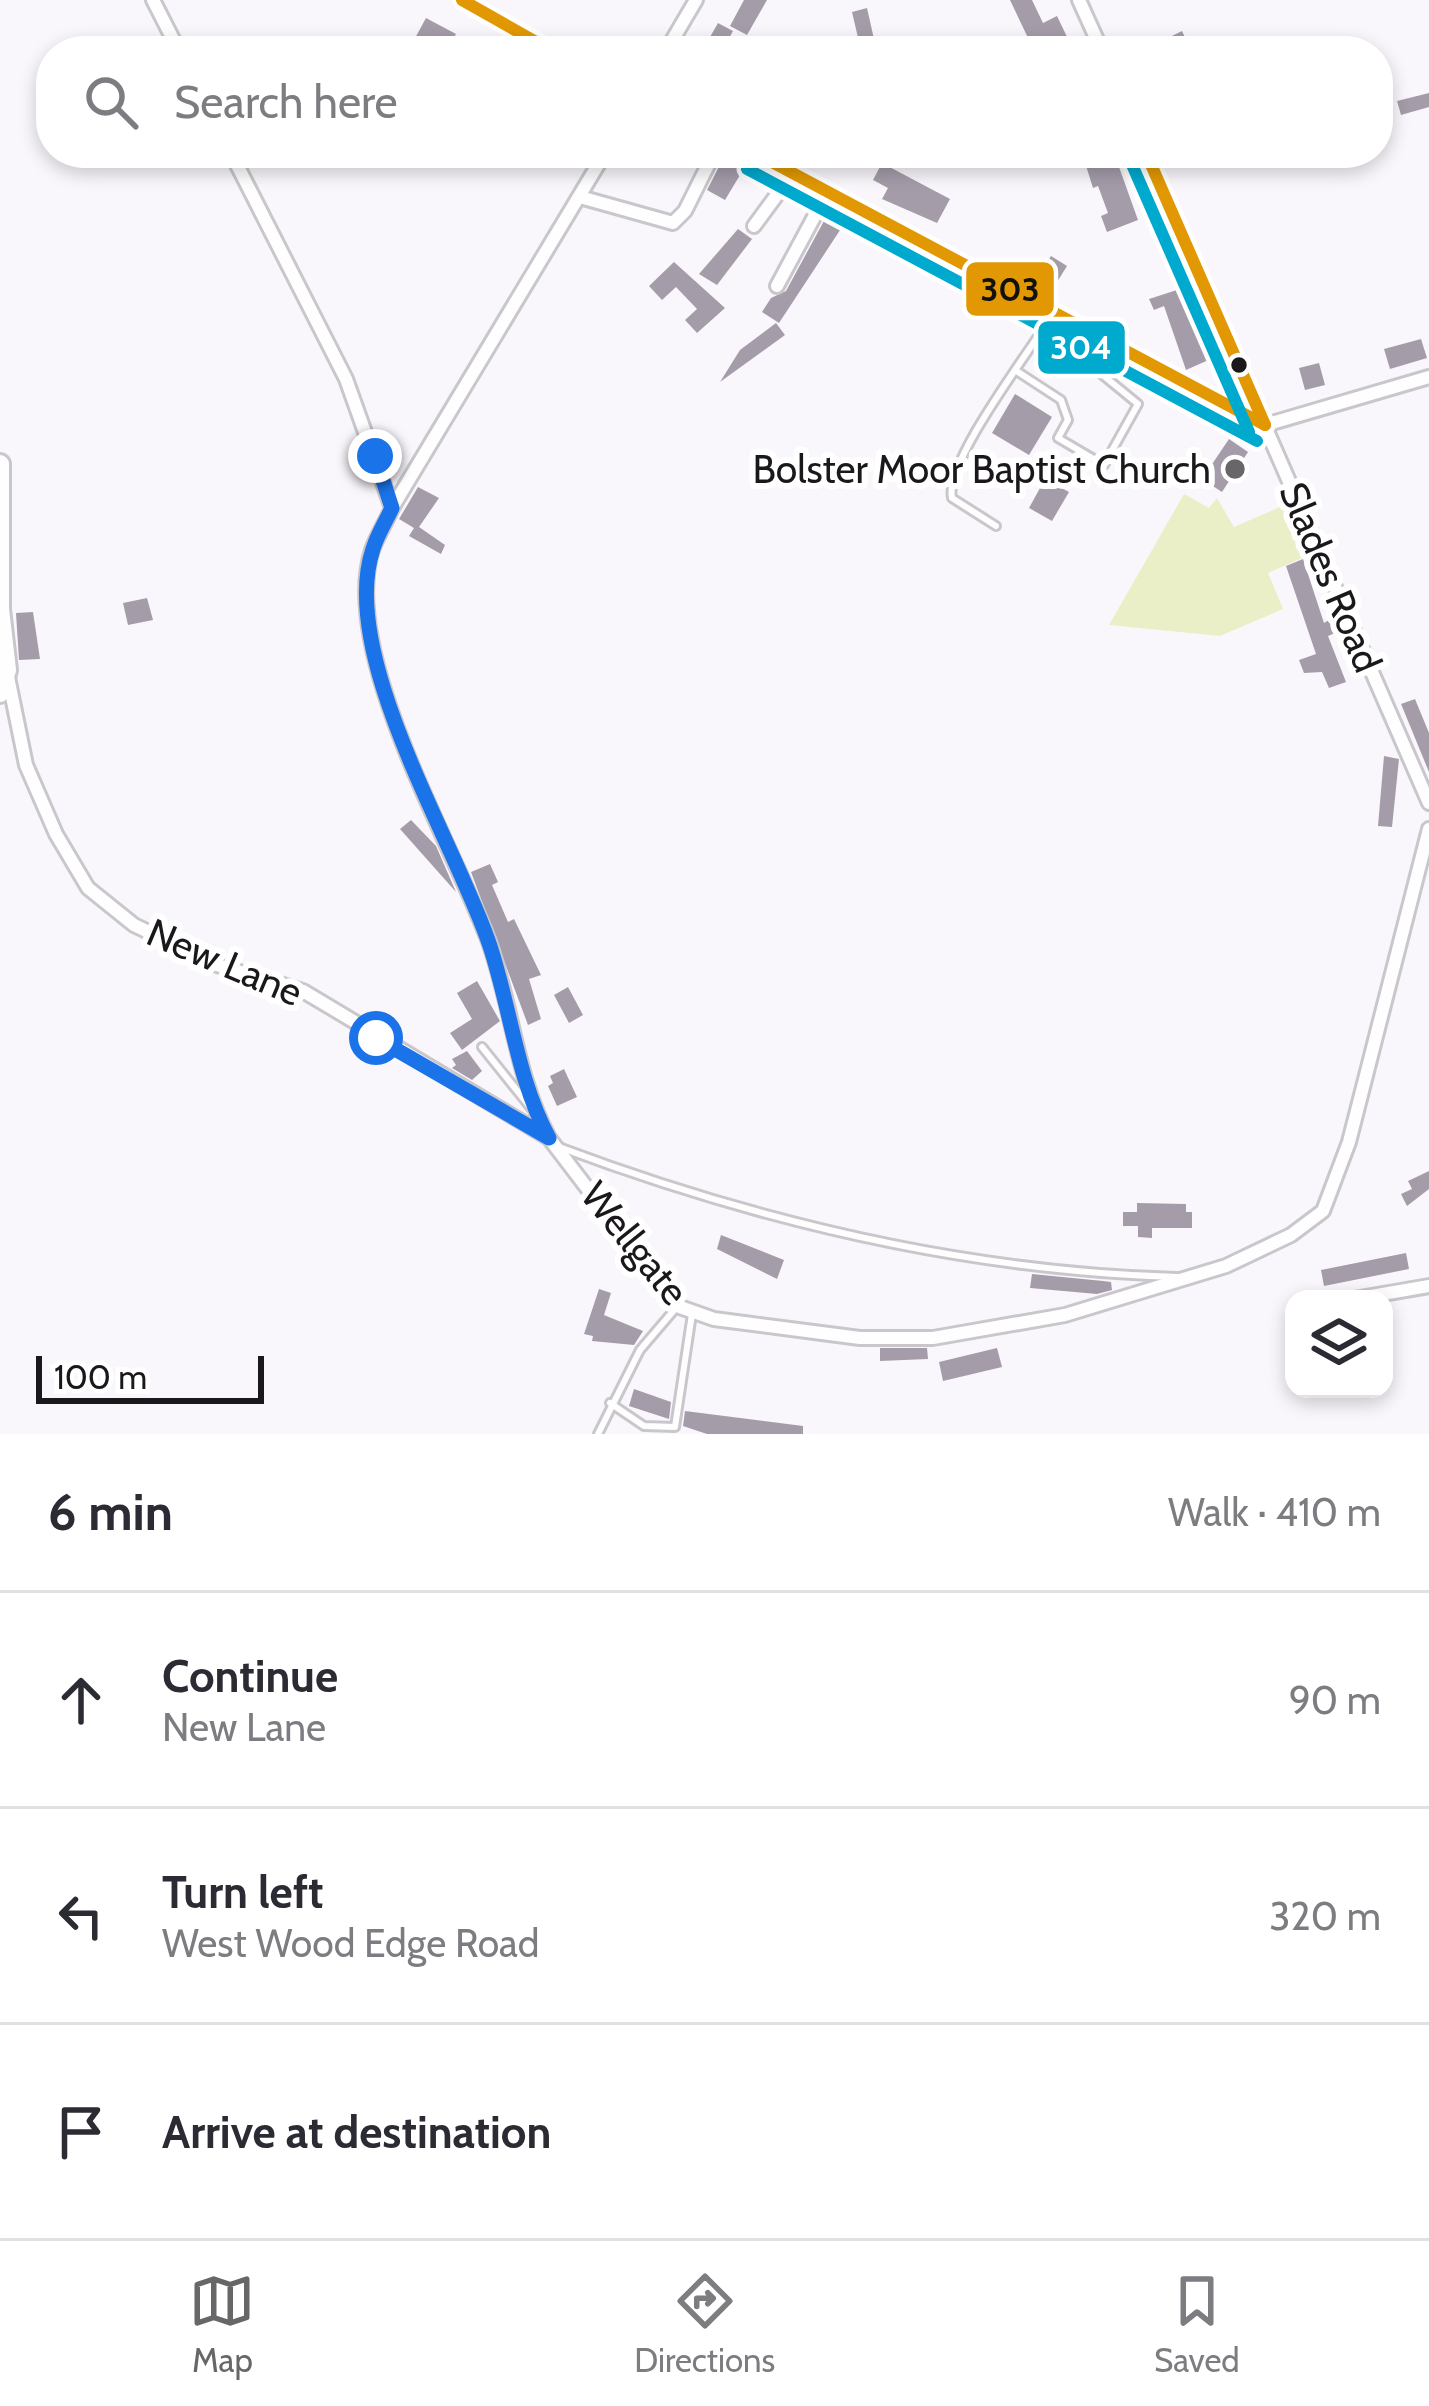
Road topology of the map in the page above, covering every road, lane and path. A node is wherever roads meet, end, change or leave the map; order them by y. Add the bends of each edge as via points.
1 (153, 0) edge
2 (462, 0) edge
3 (696, 0) edge
4 (1079, 0) edge
5 (171, 36) edge
6 (526, 36) edge
7 (675, 36) edge
8 (1095, 36) edge
9 (239, 168) edge
10 (596, 168) edge
11 (707, 168) edge
12 (784, 168) edge
13 (1153, 168) edge
14 (793, 173) junction
15 (828, 191) junction
16 (580, 197) junction
17 (754, 226) dead end
18 (777, 286) dead end
19 (1054, 312) junction
20 (1102, 337) junction
21 (1018, 372) junction
22 (1429, 377) edge
23 (1265, 425) junction
24 (0, 464) edge
25 (392, 508) junction
26 (996, 526) dead end
27 (7, 670) junction
28 (0, 693) edge
29 (1429, 803) edge
30 (1429, 829) edge
31 (482, 1047) dead end
32 (534, 1110) junction
33 (506, 1112) joint
34 (553, 1142) junction
35 (1190, 1277) junction
36 (1429, 1286) edge
37 (1393, 1292) edge
38 (677, 1306) junction
39 (692, 1314) junction
40 (610, 1403) junction
41 (598, 1434) edge

1 - 5 street
2 - 6 street
3 - 7 street
4 - 8 street
9 - 25 street via 342,370
10 - 16 street
11 - 16 street via 674,223
12 - 14 street
13 - 23 street, Slades Road
14 - 15 street
14 - 17 street
15 - 18 street
15 - 19 street
16 - 25 street
19 - 20 street
19 - 21 lane
20 - 21 lane via 1088,363 1138,404 1104,465 1058,438 1068,420 1061,400
20 - 23 street
21 - 26 lane via 950,489
22 - 23 street
23 - 29 street, Slades Road
24 - 27 street
25 - 32 street via 371,552 371,633 416,776 490,944
27 - 28 street
27 - 33 street, New Lane via 26,765 88,887 134,926 217,965 303,991
30 - 35 street, Wellgate via 1332,1196 1291,1235
31 - 32 lane
32 - 34 street
33 - 34 street, Wellgate
34 - 35 lane via 817,1231 1088,1273
34 - 38 street, Wellgate
35 - 39 street, Wellgate via 1065,1315 933,1338 860,1338
36 - 37 street
38 - 39 street, Wellgate
38 - 40 lane
39 - 40 lane via 675,1427 644,1426
40 - 41 lane

